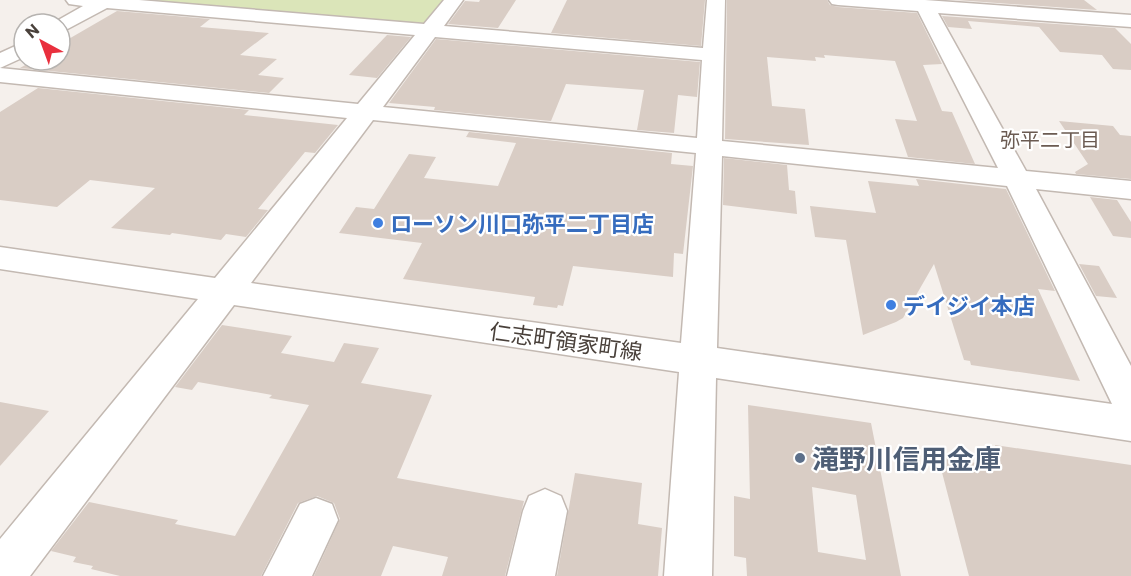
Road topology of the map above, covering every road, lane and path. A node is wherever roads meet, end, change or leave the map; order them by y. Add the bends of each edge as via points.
1 (75, 0) edge
2 (454, 0) edge
3 (716, 0) edge
4 (838, 0) edge
5 (1095, 0) edge
6 (106, 1) edge
7 (925, 6) junction
8 (72, 20) edge
9 (1123, 21) edge
10 (430, 31) junction
11 (1131, 35) edge
12 (714, 55) junction
13 (0, 75) edge
14 (365, 112) junction
15 (710, 147) junction
16 (1017, 179) junction
17 (1131, 190) edge
18 (0, 258) edge
19 (227, 291) junction
20 (699, 360) junction
21 (1131, 403) edge
22 (1131, 424) edge
23 (545, 511) dead end
24 (316, 520) dead end
25 (0, 576) edge
26 (287, 576) edge
27 (531, 576) edge
28 (688, 576) edge

1 - 6 street
2 - 10 street
3 - 12 street
4 - 7 street
5 - 9 street
6 - 8 street
6 - 10 street
7 - 9 street
7 - 16 street
9 - 11 street
10 - 12 street
10 - 14 street
12 - 15 street
13 - 14 street
14 - 15 street
14 - 19 street
15 - 16 street
15 - 20 street
16 - 17 street
16 - 21 street
18 - 19 street, 仁志町領家町線
19 - 20 street, 仁志町領家町線
19 - 25 street
20 - 22 street, 仁志町領家町線
20 - 28 street
23 - 27 street
24 - 26 street

